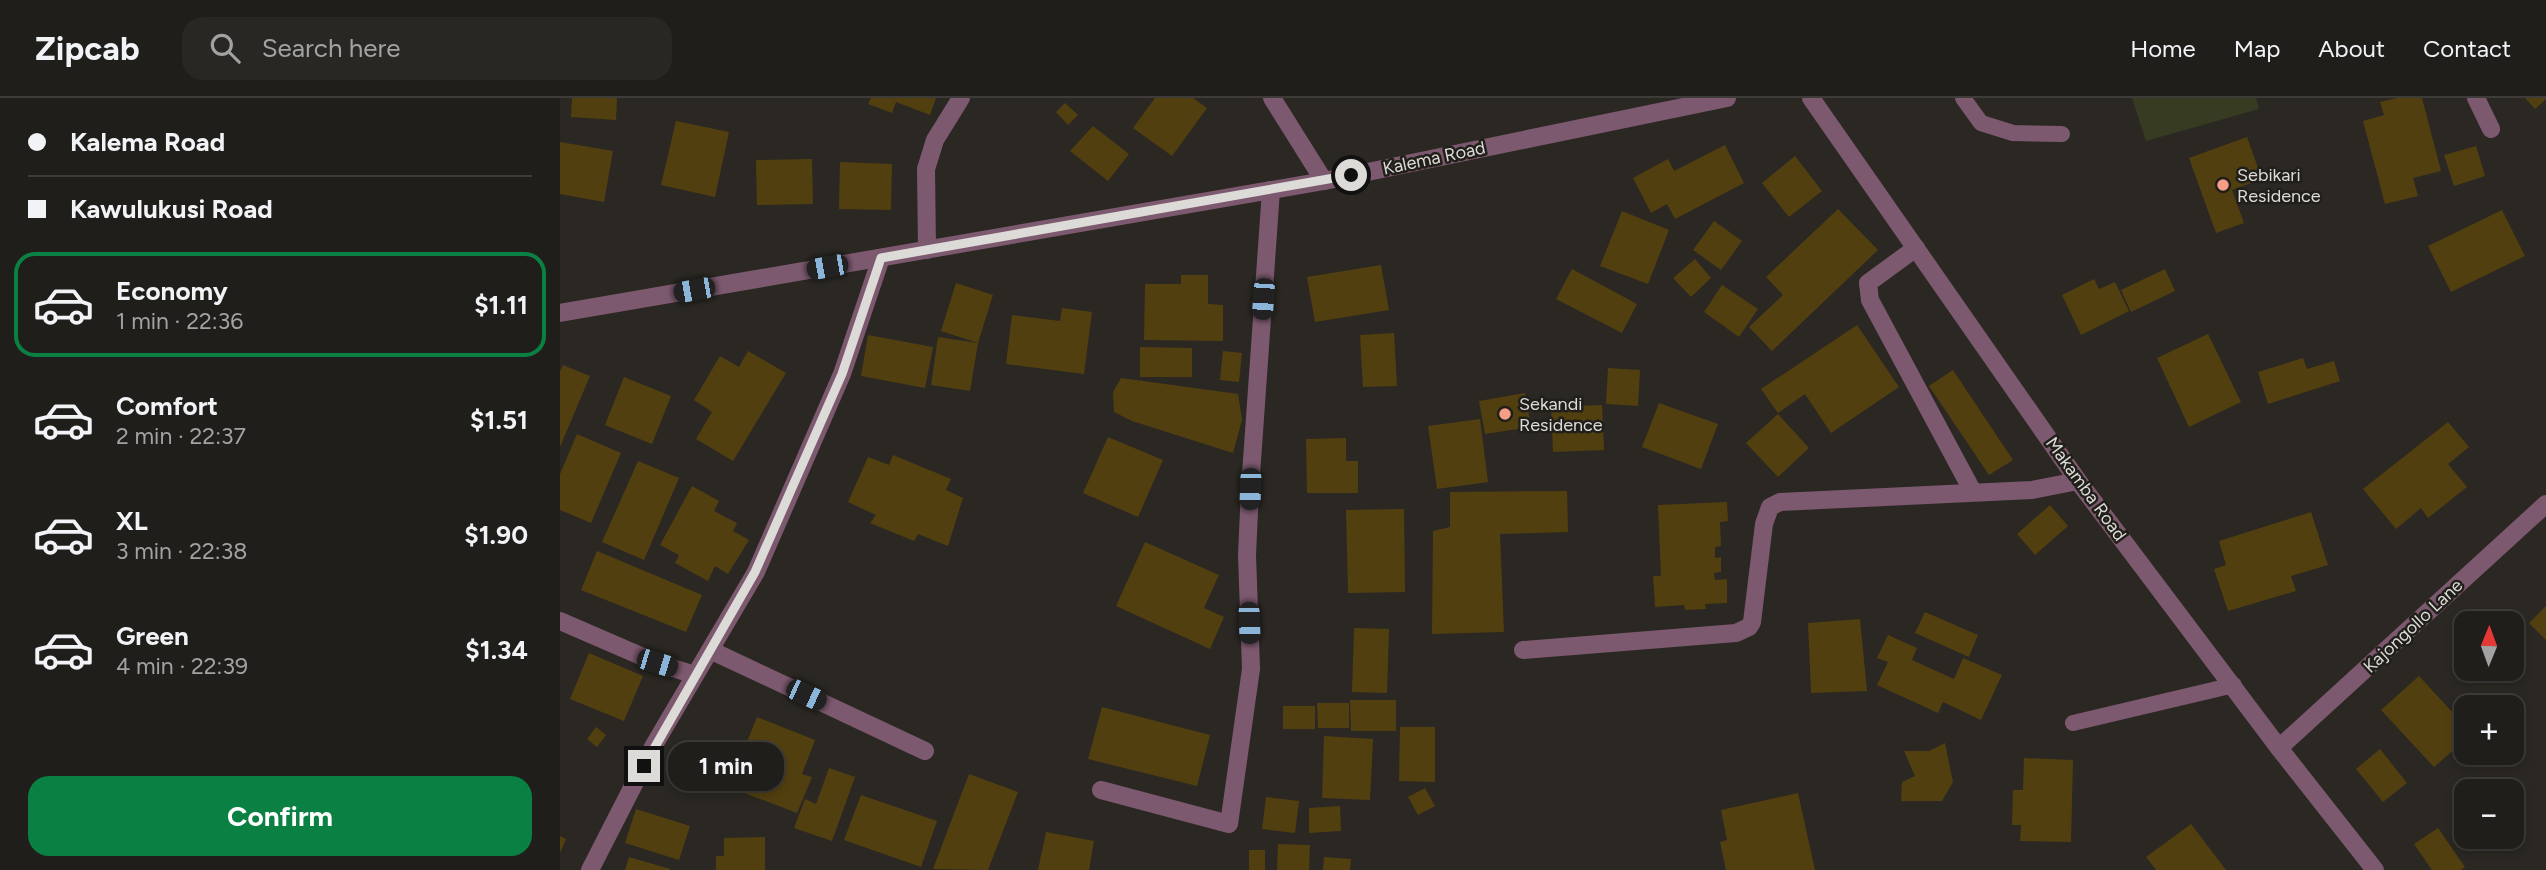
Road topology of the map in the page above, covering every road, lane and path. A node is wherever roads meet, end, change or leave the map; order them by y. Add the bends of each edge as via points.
1 (961, 98) edge
2 (1272, 98) edge
3 (1727, 98) edge
4 (1811, 98) edge
5 (1964, 98) edge
6 (2476, 98) edge
7 (2491, 129) dead end
8 (2062, 134) dead end
9 (1324, 181) junction
10 (1270, 190) junction
11 (1916, 248) junction
12 (927, 250) junction
13 (881, 258) junction
14 (560, 313) edge
15 (2078, 481) junction
16 (1973, 492) junction
17 (2546, 504) edge
18 (560, 621) edge
19 (710, 650) junction
20 (1523, 650) dead end
21 (695, 675) junction
22 (2234, 685) junction
23 (2073, 723) dead end
24 (2280, 748) junction
25 (925, 751) dead end
26 (1101, 790) dead end
27 (590, 870) edge
28 (2375, 870) edge

1 - 12 street via 935,140 926,169
2 - 9 street
3 - 9 street, Kalema Road
4 - 11 street, Makamba Road
5 - 8 lane via 1981,123 2013,133
6 - 7 street
9 - 10 street, Kalema Road
10 - 12 street, Kalema Road
10 - 26 street via 1248,529 1251,669 1229,824
11 - 15 street, Makamba Road
11 - 16 street via 1868,283 1870,300
12 - 13 street, Kalema Road
13 - 14 street, Kalema Road
13 - 19 street via 842,374 801,470 755,572
15 - 16 street via 2032,490
15 - 22 street, Makamba Road
16 - 20 street via 1780,502 1770,507 1752,622 1736,633
17 - 24 street, Kajongollo Lane
18 - 21 street
19 - 21 street
19 - 25 street
21 - 27 street
22 - 23 lane
22 - 24 street, Makamba Road
24 - 28 street, Makamba Road

